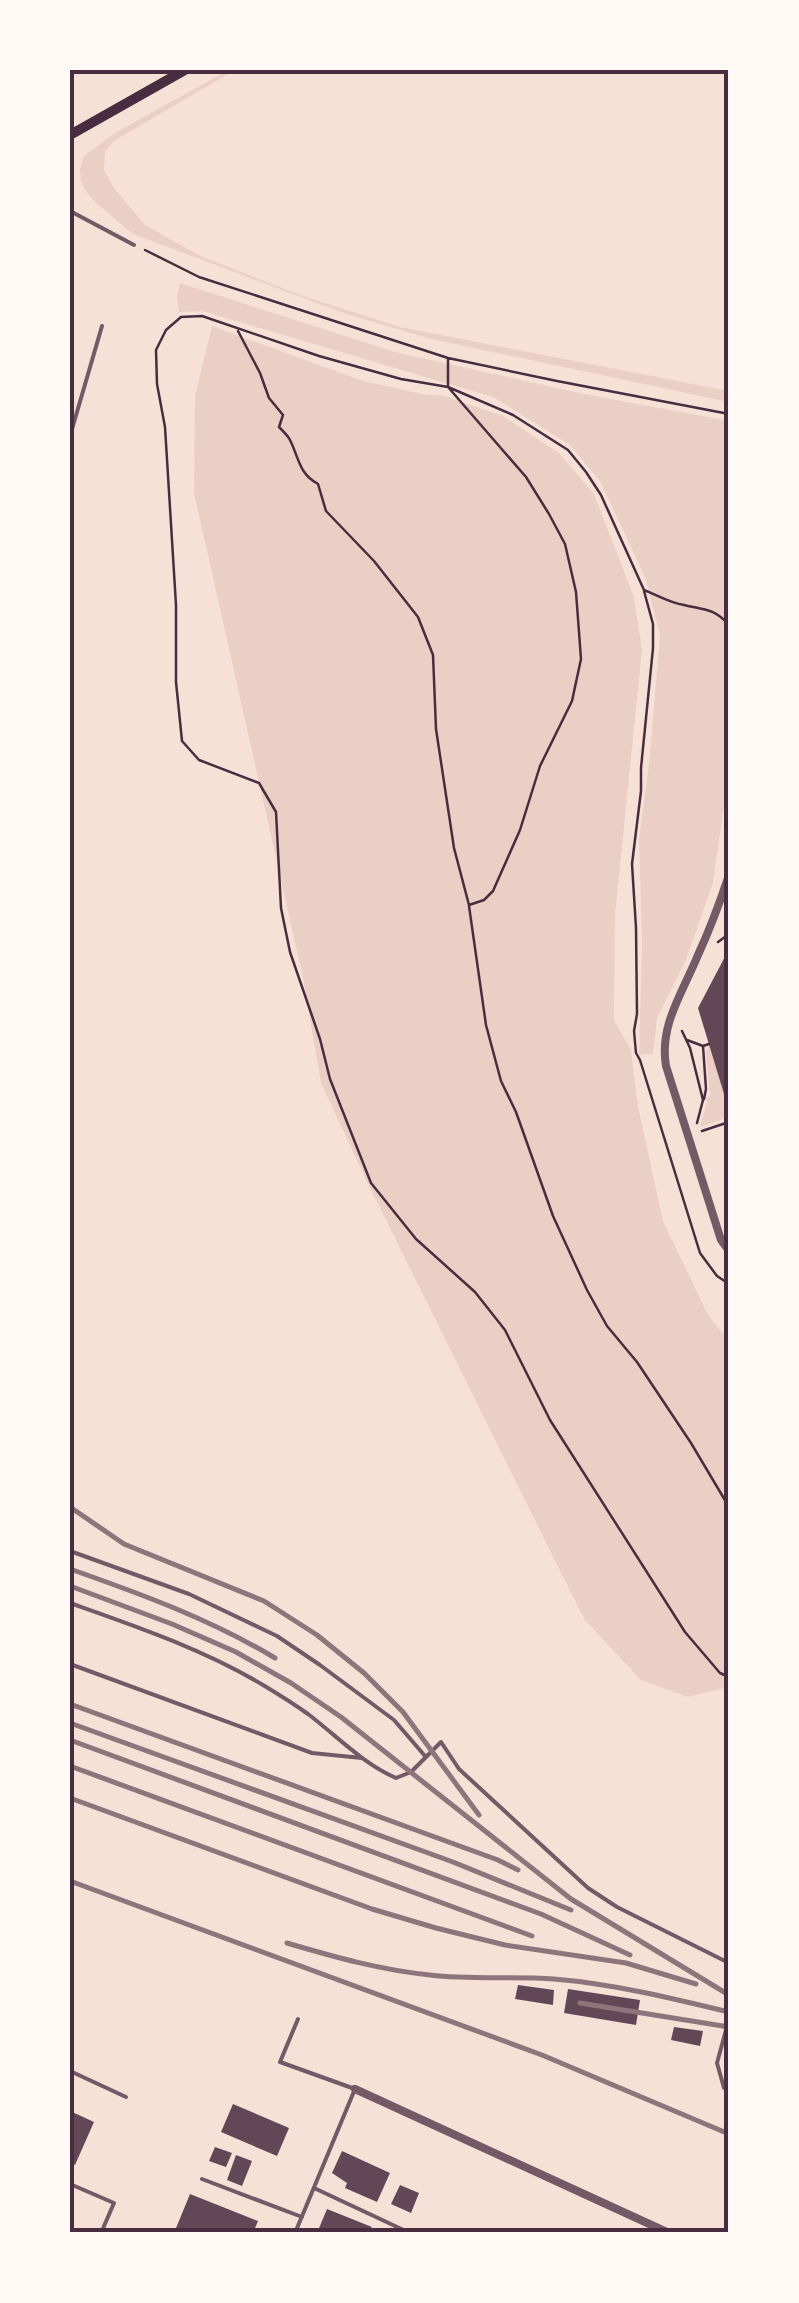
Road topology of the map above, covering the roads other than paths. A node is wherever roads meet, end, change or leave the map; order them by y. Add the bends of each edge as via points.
1 (186, 70) edge
2 (70, 136) edge
3 (70, 212) edge
4 (134, 245) road end
5 (102, 326) dead end
6 (70, 436) edge
7 (729, 875) edge
8 (729, 1251) edge
9 (70, 1551) edge
10 (70, 1603) edge
11 (70, 1664) edge
12 (425, 1756) junction
13 (362, 1758) junction
14 (729, 1963) edge
15 (298, 2019) dead end
16 (729, 2019) edge
17 (70, 2071) edge
18 (355, 2089) junction
19 (729, 2090) edge
20 (126, 2097) dead end
21 (202, 2179) dead end
22 (70, 2184) edge
23 (314, 2188) junction
24 (302, 2217) junction
25 (101, 2233) edge
26 (295, 2233) edge
27 (410, 2233) edge
28 (669, 2233) edge

1 - 2 main road
3 - 4 lane
5 - 6 lane
7 - 8 street via 664,1046
9 - 12 lane via 190,1594 277,1636 394,1720
10 - 13 lane via 190,1648 261,1684
11 - 13 lane via 312,1753
12 - 13 lane via 396,1778
12 - 14 lane via 441,1742 460,1769 588,1888
15 - 18 lane via 280,2062
16 - 19 lane via 718,2063
17 - 20 lane
18 - 23 lane
18 - 28 street
21 - 24 lane
22 - 25 lane via 114,2203
23 - 24 lane
23 - 27 lane
24 - 26 lane

